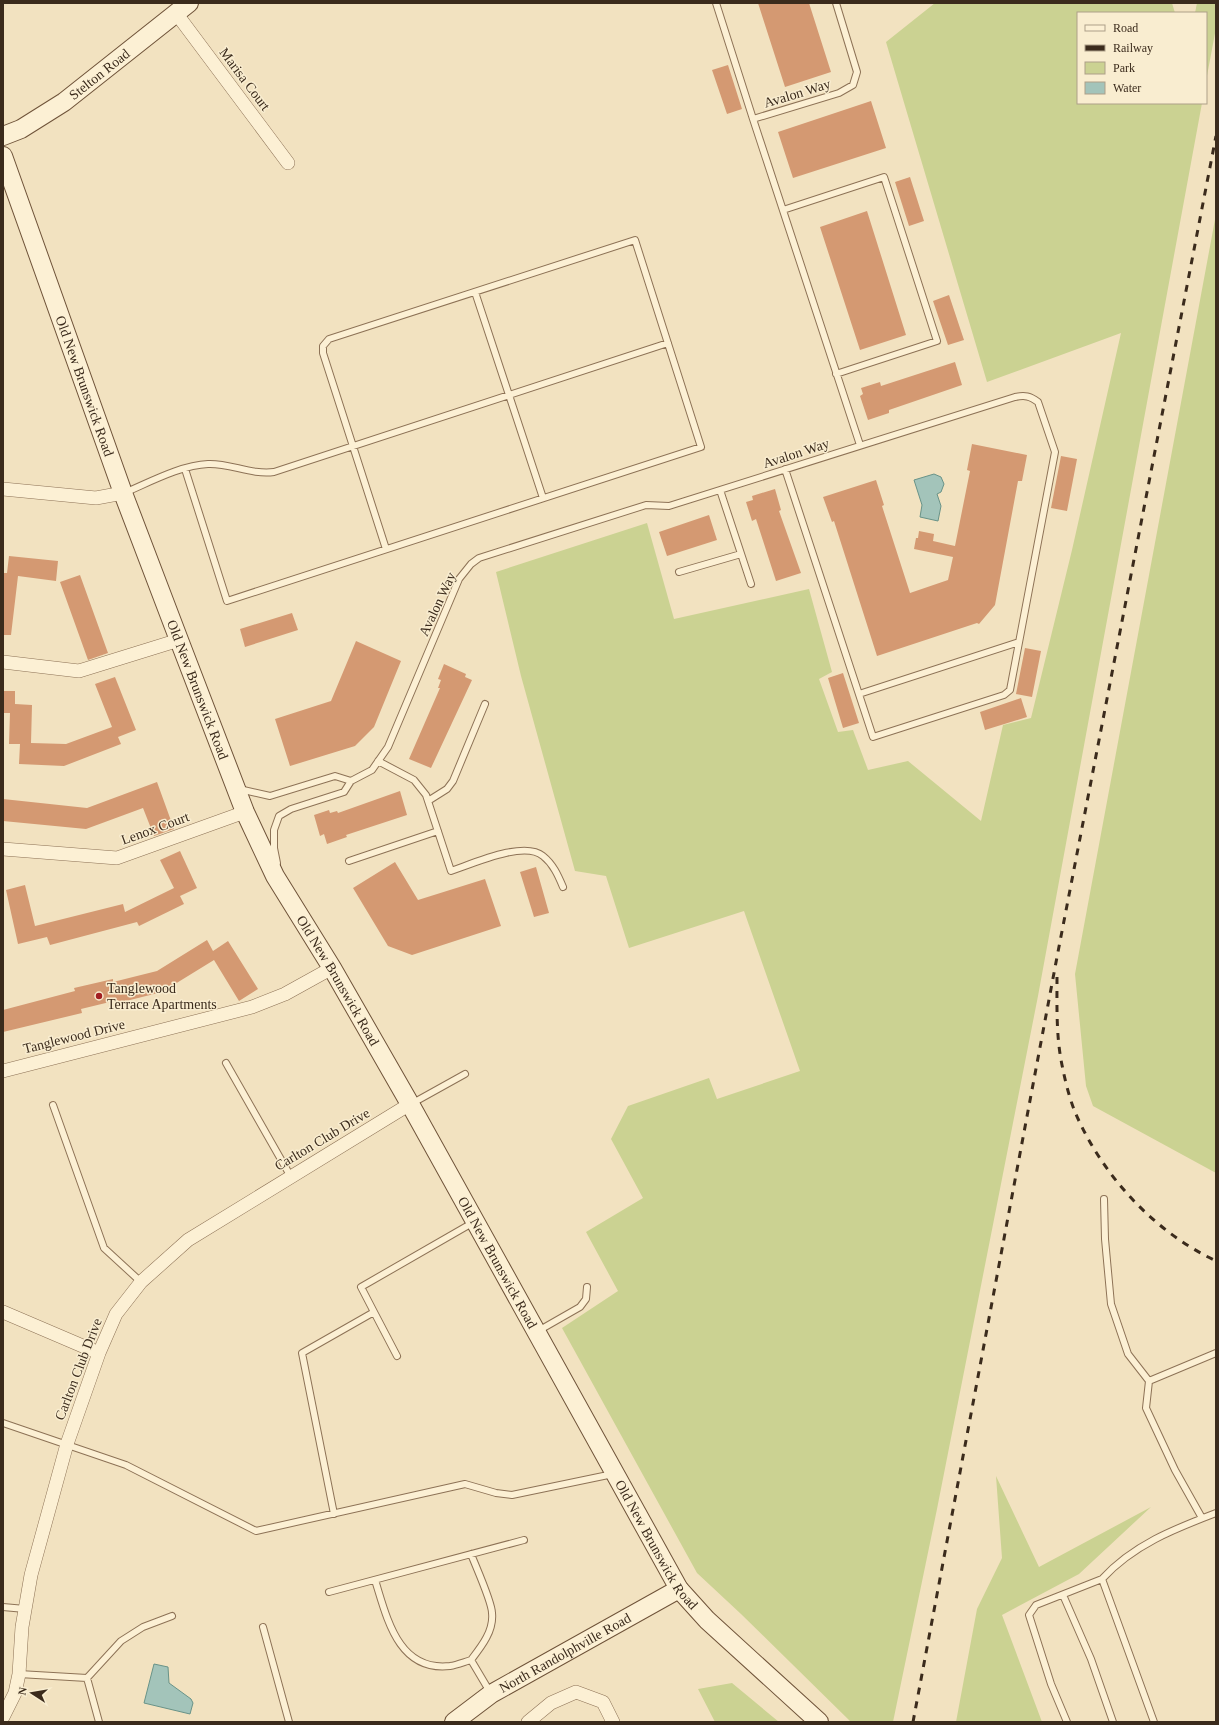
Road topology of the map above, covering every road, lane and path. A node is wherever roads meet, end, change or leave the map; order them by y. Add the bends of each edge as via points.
1 (716, 3) edge
2 (836, 3) edge
3 (183, 8) edge
4 (753, 119) junction
5 (3, 136) edge
6 (3, 156) edge
7 (288, 163) dead end
8 (783, 210) junction
9 (475, 292) junction
10 (668, 343) junction
11 (836, 374) junction
12 (509, 395) junction
13 (860, 445) junction
14 (353, 446) junction
15 (185, 469) junction
16 (785, 469) junction
17 (3, 489) edge
18 (720, 490) junction
19 (124, 493) junction
20 (543, 498) junction
21 (386, 549) junction
22 (741, 554) junction
23 (679, 572) dead end
24 (751, 584) dead end
25 (179, 640) junction
26 (1019, 642) junction
27 (3, 662) edge
28 (859, 694) junction
29 (485, 704) dead end
30 (378, 761) junction
31 (351, 781) junction
32 (235, 787) junction
33 (428, 801) junction
34 (245, 812) junction
35 (438, 831) junction
36 (3, 848) edge
37 (349, 861) dead end
38 (563, 887) dead end
39 (282, 888) junction
40 (332, 968) junction
41 (226, 1063) dead end
42 (3, 1071) edge
43 (465, 1074) dead end
44 (410, 1104) junction
45 (53, 1105) dead end
46 (291, 1177) junction
47 (1104, 1199) dead end
48 (474, 1222) junction
49 (141, 1282) junction
50 (587, 1287) dead end
51 (3, 1312) edge
52 (374, 1312) junction
53 (536, 1332) junction
54 (99, 1353) junction
55 (1216, 1353) edge
56 (397, 1356) dead end
57 (1149, 1381) junction
58 (3, 1423) edge
59 (67, 1444) junction
60 (615, 1474) junction
61 (1216, 1513) edge
62 (334, 1514) junction
63 (1202, 1518) junction
64 (524, 1540) dead end
65 (471, 1554) junction
66 (1102, 1579) junction
67 (375, 1580) junction
68 (679, 1590) junction
69 (329, 1592) dead end
70 (1063, 1595) junction
71 (3, 1607) edge
72 (25, 1609) junction
73 (172, 1616) dead end
74 (263, 1628) dead end
75 (471, 1660) junction
76 (19, 1674) junction
77 (87, 1678) junction
78 (491, 1694) junction
79 (3, 1717) edge
80 (99, 1722) edge
81 (289, 1722) edge
82 (454, 1722) edge
83 (528, 1722) edge
84 (613, 1722) edge
85 (819, 1722) edge
86 (1067, 1722) edge
87 (1113, 1722) edge
88 (1154, 1722) edge

1 - 4 lane
2 - 4 lane, Avalon Way via 857,72 853,85 839,93
3 - 5 main road, Stelton Road via 64,102 21,129
3 - 7 street, Marisa Court
4 - 8 lane, Avalon Way
6 - 19 main road, Old New Brunswick Road
8 - 11 lane, Avalon Way
8 - 11 lane via 884,177 937,342
9 - 10 lane via 635,240
9 - 12 lane
9 - 14 lane via 329,339 323,346 322,353
10 - 12 lane
10 - 20 lane via 701,447
11 - 13 lane, Avalon Way
12 - 14 lane
12 - 20 lane
13 - 16 lane, Avalon Way
13 - 26 lane via 1015,397 1025,395 1038,402 1055,452
14 - 15 lane via 266,473 209,464
14 - 21 lane
15 - 19 lane
15 - 21 lane via 227,601
16 - 18 lane, Avalon Way
16 - 28 lane
17 - 19 street via 96,498
18 - 22 lane
18 - 30 lane, Avalon Way via 670,506 646,505 479,558 471,564 459,579 388,747
19 - 25 main road, Old New Brunswick Road
20 - 21 lane
22 - 23 lane
22 - 24 lane
25 - 27 street via 79,671
25 - 32 main road, Old New Brunswick Road
26 - 28 lane
26 - 28 lane via 1010,690 1004,695 872,737
29 - 33 lane via 454,781 447,789
30 - 31 lane, Avalon Way via 372,770
30 - 33 lane via 414,780
31 - 32 lane via 335,776 270,796
31 - 39 lane, Avalon Way via 344,792 291,809 279,816 274,830 274,848
32 - 34 main road, Old New Brunswick Road
33 - 35 lane
34 - 36 street, Lenox Court via 117,858
34 - 39 main road, Old New Brunswick Road
35 - 37 lane
35 - 38 lane via 451,871 506,853 534,851 555,868
39 - 40 main road, Old New Brunswick Road
40 - 42 street, Tanglewood Drive via 285,994 252,1007
40 - 44 main road, Old New Brunswick Road
41 - 46 lane
43 - 44 lane
44 - 46 street, Carlton Club Drive
44 - 48 main road, Old New Brunswick Road
45 - 49 lane via 104,1248
46 - 49 street, Carlton Club Drive via 188,1240
47 - 57 lane via 1111,1304 1128,1354
48 - 52 lane via 361,1287
48 - 53 main road, Old New Brunswick Road
49 - 54 street, Carlton Club Drive via 116,1314
50 - 53 lane via 586,1299 580,1307
51 - 54 street
52 - 56 lane
52 - 62 lane via 302,1353
53 - 60 main road, Old New Brunswick Road
54 - 59 street, Carlton Club Drive
55 - 57 lane
57 - 63 lane via 1146,1408 1175,1470
58 - 59 lane
59 - 62 lane via 126,1465 256,1531
59 - 72 street, Carlton Club Drive via 31,1575
60 - 62 lane via 512,1495 465,1484
60 - 68 main road, Old New Brunswick Road
61 - 63 lane
63 - 66 lane via 1140,1546
64 - 65 lane
65 - 67 lane
65 - 75 lane via 492,1612 490,1629 484,1643
66 - 70 lane
66 - 88 lane
67 - 69 lane
67 - 75 lane via 388,1620 400,1645 413,1658 428,1665 450,1666
68 - 78 main road, North Randolphville Road
68 - 85 main road, Old New Brunswick Road via 707,1620
70 - 86 lane via 1036,1605 1028,1615 1051,1684
70 - 87 lane via 1091,1659
71 - 72 lane
72 - 76 street, Carlton Club Drive
73 - 77 lane via 143,1627 121,1640
74 - 81 lane
75 - 78 lane
76 - 77 lane
76 - 79 street, Carlton Club Drive via 15,1693
77 - 80 lane
78 - 82 main road, North Randolphville Road
83 - 84 street via 551,1703 576,1692 603,1702

